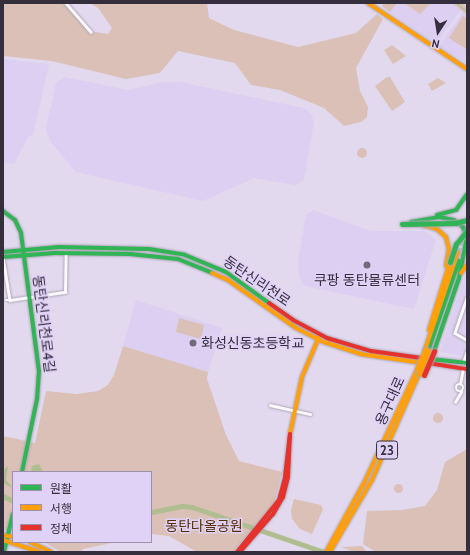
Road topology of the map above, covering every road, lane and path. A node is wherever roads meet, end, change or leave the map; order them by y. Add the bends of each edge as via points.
1 (66, 3) edge
2 (371, 4) edge
3 (91, 32) dead end
4 (467, 69) edge
5 (467, 194) edge
6 (3, 211) edge
7 (467, 220) edge
8 (402, 224) junction
9 (467, 232) edge
10 (3, 252) edge
11 (23, 252) junction
12 (460, 252) tunnel mouth
13 (66, 253) junction
14 (3, 257) edge
15 (467, 265) edge
16 (459, 278) junction
17 (444, 280) junction
18 (29, 297) junction
19 (467, 298) edge
20 (6, 300) dead end
21 (10, 300) junction
22 (319, 337) junction
23 (467, 340) edge
24 (427, 350) junction
25 (467, 351) edge
26 (465, 366) edge
27 (418, 373) junction
28 (460, 384) junction
29 (412, 388) junction
30 (457, 391) junction
31 (462, 391) junction
32 (458, 397) junction
33 (455, 402) dead end
34 (270, 405) dead end
35 (294, 409) junction
36 (310, 414) dead end
37 (22, 471) edge
38 (12, 519) edge
39 (267, 520) junction
40 (345, 521) junction
41 (7, 538) edge
42 (19, 543) edge
43 (32, 543) edge
44 (4, 552) edge
45 (40, 552) edge
46 (51, 552) edge
47 (237, 552) edge
48 (240, 552) edge
49 (326, 552) edge
50 (330, 552) edge

1 - 3 street
2 - 4 main road
5 - 8 main road via 456,210
6 - 11 main road, 동탄신리천로4길 via 17,224
7 - 8 main road, bridge via 455,223
8 - 16 main road via 439,217 459,223 466,233 467,243
8 - 17 main road via 427,225 443,234 449,249
9 - 17 main road, bridge via 456,244
10 - 11 main road, 동탄신리천로
11 - 13 main road, 동탄신리천로
11 - 14 main road, 동탄신리천로
11 - 18 main road, 동탄신리천로4길
11 - 22 main road, 동탄신리천로 via 138,248 185,255 233,276
12 - 24 main road, 용구대로 / 23
13 - 18 street via 65,292
13 - 22 main road, 동탄신리천로 via 149,254 187,262 228,280 283,319
14 - 21 street
15 - 16 main road
16 - 24 main road
17 - 24 main road
18 - 21 street
18 - 37 main road, 동탄신리천로4길 via 39,382
19 - 23 street via 455,333
20 - 21 street
22 - 26 main road, 동탄신리천로 via 371,351
22 - 35 main road via 302,377
24 - 27 main road, bridge
24 - 27 main road, 용구대로 / 23, bridge
25 - 26 street
26 - 28 street
27 - 29 main road
27 - 29 main road, 용구대로 / 23
28 - 30 street via 456,386
28 - 31 street via 463,386
29 - 40 main road, 용구대로 / 23
30 - 31 street
30 - 32 street
31 - 32 street
32 - 33 street
34 - 35 street
35 - 36 street
35 - 39 main road via 283,489
38 - 41 main road
39 - 47 main road
39 - 48 main road
40 - 49 main road, 용구대로 / 23
40 - 50 main road, 용구대로 / 23
41 - 44 main road
42 - 45 main road
43 - 46 main road

